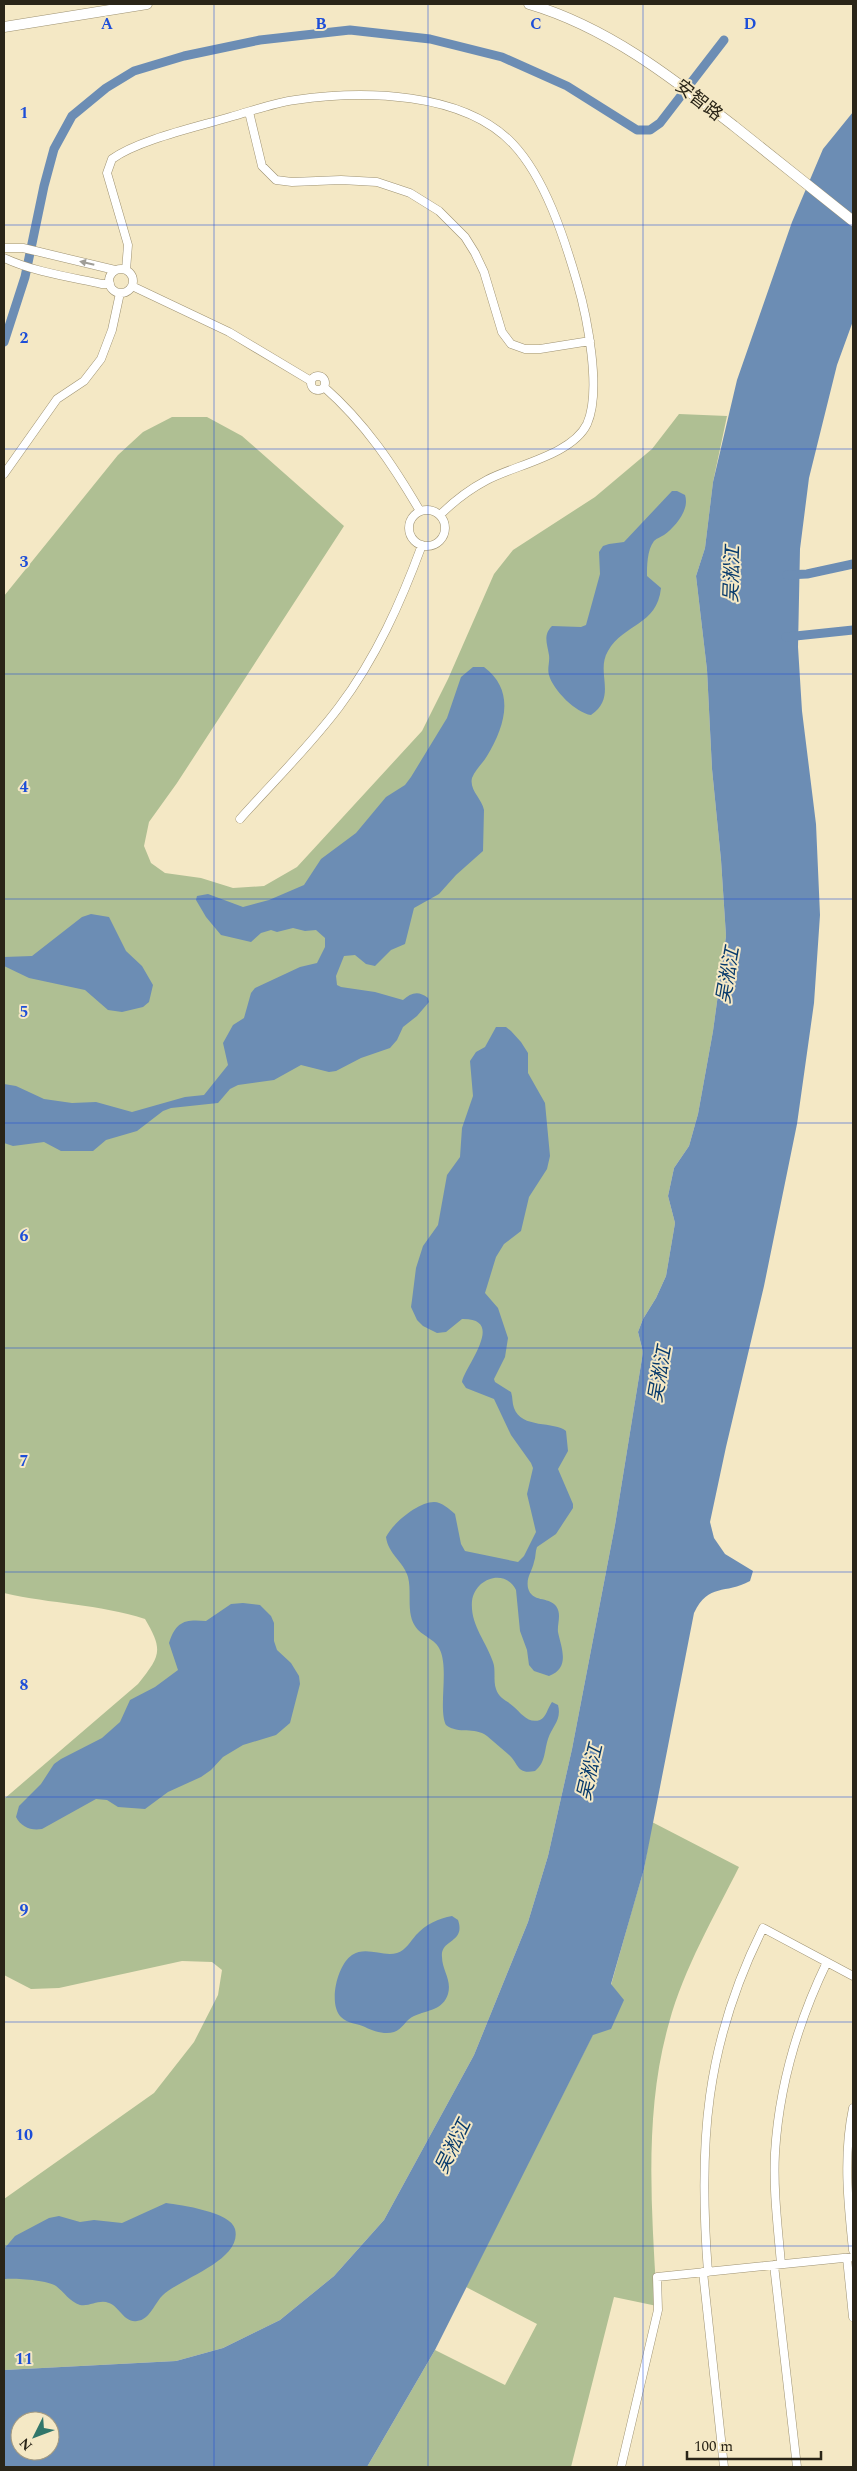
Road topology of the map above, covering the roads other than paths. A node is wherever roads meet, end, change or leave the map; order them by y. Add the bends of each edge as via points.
1 (147, 4) edge
2 (529, 4) edge
3 (4, 27) edge
4 (249, 112) junction
5 (853, 221) edge
6 (4, 248) edge
7 (4, 258) edge
8 (115, 270) junction
9 (126, 270) junction
10 (110, 284) junction
11 (132, 286) junction
12 (120, 293) junction
13 (590, 341) junction
14 (4, 474) edge
15 (420, 511) junction
16 (440, 515) junction
17 (422, 545) junction
18 (240, 819) dead end
19 (827, 1962) junction
20 (853, 1976) edge
21 (853, 2108) edge
22 (853, 2250) edge
23 (850, 2257) edge
24 (778, 2265) junction
25 (706, 2272) junction
26 (853, 2317) edge
27 (621, 2467) edge
28 (724, 2467) edge
29 (797, 2467) edge

1 - 3 street
2 - 5 street, 安智路 via 590,27 633,52 680,84
4 - 9 street via 119,153 112,159 108,178 128,245
4 - 13 street via 262,166 276,180 377,182 410,193 444,216 465,237 475,253 502,332 511,344 525,349 540,349
4 - 13 street via 317,97 385,96 458,109 499,131 524,158 555,216 579,289
8 -> 6 street via 23,248
7 - 10 street via 54,273
8 - 9 street
8 - 10 street via 110,276
9 - 11 street via 132,275
10 - 12 street
11 - 12 street via 128,292
11 - 15 street via 229,332 311,381 315,376 322,376 324,388 356,417 383,452
12 - 14 street via 112,330 101,359 84,380 57,399
13 - 16 street via 593,385 588,418 582,430 564,446 484,481
15 - 16 street via 432,510
15 - 17 street via 410,521 409,531
16 - 17 street via 444,523 442,536 436,543
17 - 18 street via 391,620 351,690 320,730
19 - 20 street
19 - 24 street via 800,2024 778,2123 775,2178
19 - 25 street via 764,1928 733,1997 715,2060 706,2114 703,2185
21 - 22 street via 847,2174
23 - 24 street
23 - 26 street
24 - 25 street
24 - 29 street
25 - 27 street via 657,2277 658,2310
25 - 28 street

